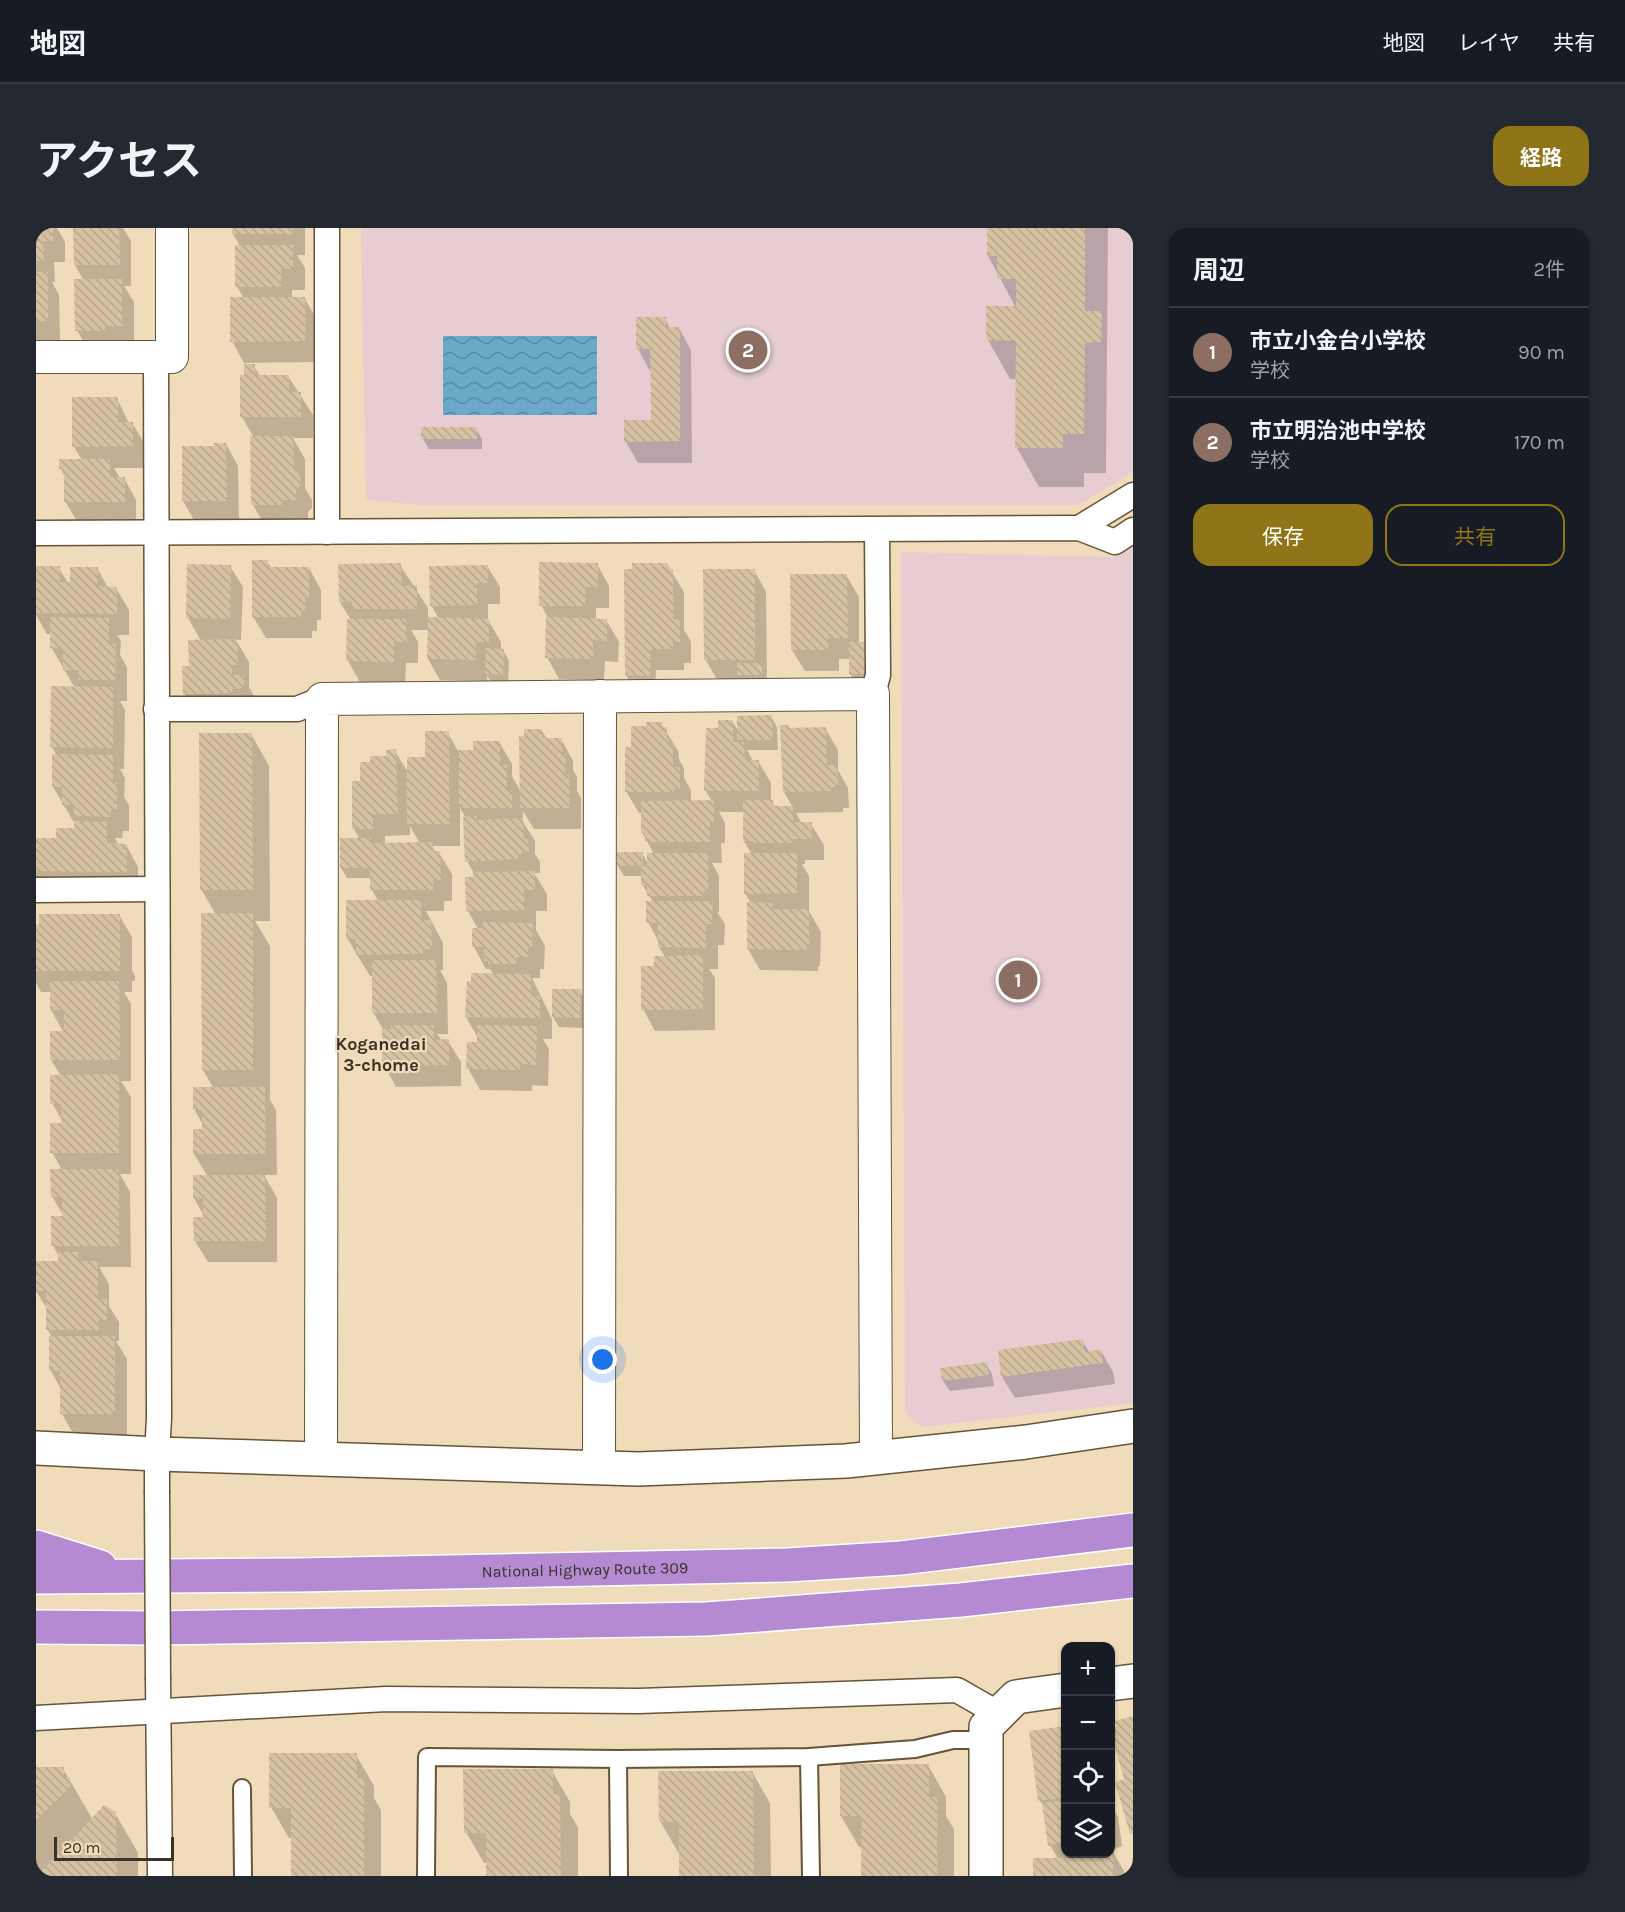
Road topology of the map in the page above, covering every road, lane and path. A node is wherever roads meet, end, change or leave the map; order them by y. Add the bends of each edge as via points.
1 (172, 228) edge
2 (327, 228) edge
3 (36, 357) edge
4 (156, 357) junction
5 (1133, 495) edge
6 (1079, 528) junction
7 (877, 530) junction
8 (1133, 530) edge
9 (155, 532) junction
10 (327, 532) junction
11 (36, 533) edge
12 (873, 694) junction
13 (600, 696) junction
14 (322, 699) junction
15 (156, 709) junction
16 (157, 889) junction
17 (36, 890) edge
18 (1133, 1426) edge
19 (36, 1448) edge
20 (157, 1454) junction
21 (876, 1457) junction
22 (321, 1459) junction
23 (599, 1468) junction
24 (1133, 1530) edge
25 (36, 1547) edge
26 (132, 1576) junction
27 (36, 1577) edge
28 (1133, 1581) edge
29 (36, 1627) edge
30 (1133, 1681) edge
31 (1115, 1683) edge
32 (1061, 1691) edge
33 (159, 1712) junction
34 (36, 1718) edge
35 (993, 1727) junction
36 (810, 1757) junction
37 (618, 1759) junction
38 (243, 1788) dead end
39 (160, 1876) edge
40 (243, 1876) edge
41 (426, 1876) edge
42 (619, 1876) edge
43 (811, 1876) edge
44 (986, 1876) edge

1 - 4 street via 172,357
2 - 10 street
3 - 4 street
4 - 9 street
5 - 6 street
6 - 7 street
6 - 8 street via 1115,542
7 - 10 street
7 - 12 street via 878,675
9 - 10 street
9 - 11 street
9 - 15 street
12 - 13 street
12 - 21 street
13 - 14 street
13 - 23 street
14 - 15 street via 297,709
14 - 22 street
15 - 16 street
16 - 17 street
16 - 20 street
18 - 21 street via 1026,1442
19 - 20 street
20 - 22 street
20 - 33 street, bridge
21 - 23 street
22 - 23 street
24 - 26 highway, National Highway Route 309 via 901,1558 787,1565
25 - 26 highway
26 - 27 highway, National Highway Route 309
28 - 29 highway via 961,1600 706,1619
30 - 31 street
32 - 35 street via 1016,1697
33 - 34 street
33 - 35 street via 386,1699 639,1701 957,1690
33 - 39 street
35 - 36 lane via 915,1749
35 - 44 street
36 - 37 lane
36 - 43 lane
37 - 41 lane via 427,1757
37 - 42 lane
38 - 40 lane

